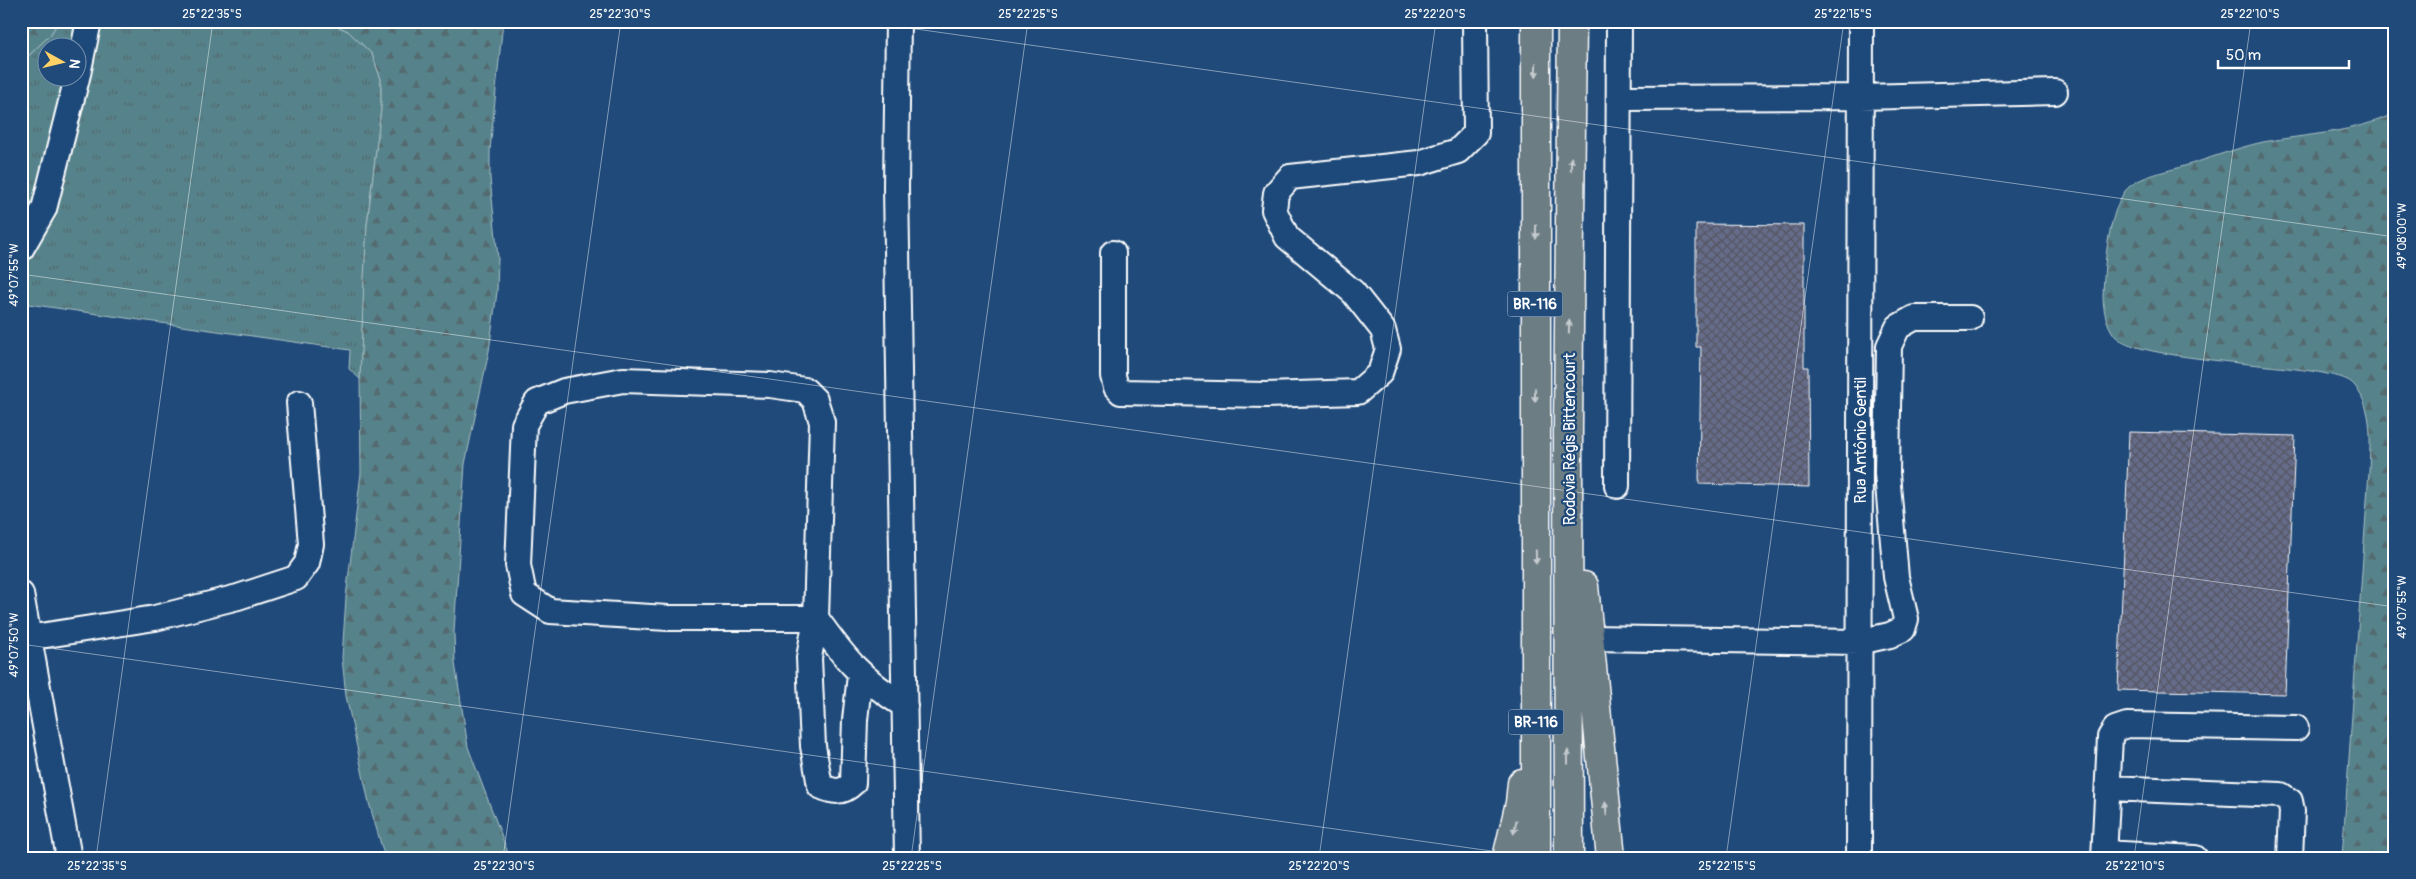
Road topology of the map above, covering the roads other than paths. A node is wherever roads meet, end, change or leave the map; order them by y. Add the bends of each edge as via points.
1 (88, 21) edge
2 (898, 21) edge
3 (1475, 21) edge
4 (1536, 21) edge
5 (1572, 21) edge
6 (1619, 21) edge
7 (1861, 21) edge
8 (85, 38) edge
9 (74, 88) edge
10 (2056, 92) dead end
11 (1861, 97) junction
12 (1618, 98) junction
13 (21, 249) edge
14 (1112, 253) dead end
15 (1970, 318) dead end
16 (299, 403) dead end
17 (1568, 428) junction
18 (1617, 486) dead end
19 (1536, 587) junction
20 (21, 594) edge
21 (816, 618) junction
22 (1589, 638) junction
23 (26, 639) edge
24 (1859, 642) junction
25 (860, 675) junction
26 (905, 706) junction
27 (2296, 728) dead end
28 (2108, 788) junction
29 (2104, 855) edge
30 (70, 858) edge
31 (908, 858) edge
32 (1508, 858) edge
33 (1536, 858) edge
34 (1569, 858) edge
35 (1611, 858) edge
36 (1859, 858) edge
37 (2195, 858) edge
38 (2290, 858) edge

1 - 8 street
2 - 26 street via 896,187
3 - 14 street via 1476,133 1458,152 1419,163 1290,177 1276,193 1274,210 1287,237 1353,292 1383,330 1388,349 1380,373 1358,392 1266,395 1121,392 1113,376
4 -> 19 highway, Rodovia Régis Bittencourt / BR-116
17 -> 5 highway, Rodovia Régis Bittencourt / BR-116
6 - 12 street
7 - 11 street, Rua Antônio Gentil
9 - 13 street via 44,209
10 - 11 street
11 - 12 street
11 - 24 street, Rua Antônio Gentil
12 - 18 street
15 - 24 street via 1914,318 1898,327 1889,346 1887,473 1896,578 1906,619 1903,629
16 - 23 street via 311,544 307,563 296,578 155,618
17 - 22 highway
34 -> 17 highway, Rodovia Régis Bittencourt / BR-116
19 -> 32 highway via 1520,803
19 - 33 highway, Rodovia Régis Bittencourt / BR-116
20 - 23 street
21 - 21 street via 668,618 550,612 524,594 518,565 524,425 537,402 564,390 623,380 770,385 805,390 815,400 822,422
21 - 25 street via 842,656
21 - 25 street via 809,658 813,746 820,786 832,792 845,790 853,783
22 - 24 street
35 -> 22 highway
23 - 30 street
24 - 36 street, Rua Antônio Gentil
25 - 26 street
26 - 31 street
27 - 28 street via 2127,725 2115,729 2110,737
28 - 29 street
28 - 38 street via 2280,796 2290,801 2292,811
29 - 37 street

